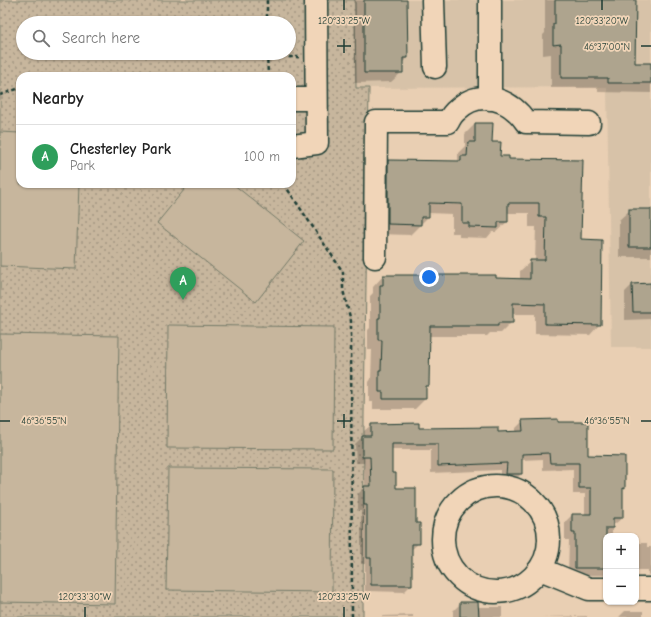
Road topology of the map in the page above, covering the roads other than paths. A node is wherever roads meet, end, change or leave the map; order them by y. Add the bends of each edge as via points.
1 (316, 0) edge
2 (433, 0) edge
3 (490, 0) edge
4 (434, 67) dead end
5 (296, 99) edge
6 (316, 99) junction
7 (490, 99) junction
8 (589, 123) dead end
9 (296, 146) edge
10 (375, 256) dead end
11 (540, 569) junction
12 (603, 589) edge
13 (639, 589) edge
14 (651, 589) edge

1 - 6 street
2 - 4 street
3 - 7 street
5 - 6 street
6 - 9 street via 317,143
7 - 8 street via 502,101 520,113 526,122
7 - 10 street via 469,102 457,110 448,122 376,122
11 - 11 street via 547,554 548,530 536,504 522,493 506,487 488,487 472,492 458,503 448,517 444,540 451,567 463,580 478,589 495,592 512,590 528,582
11 - 12 street via 589,589
13 - 14 street

